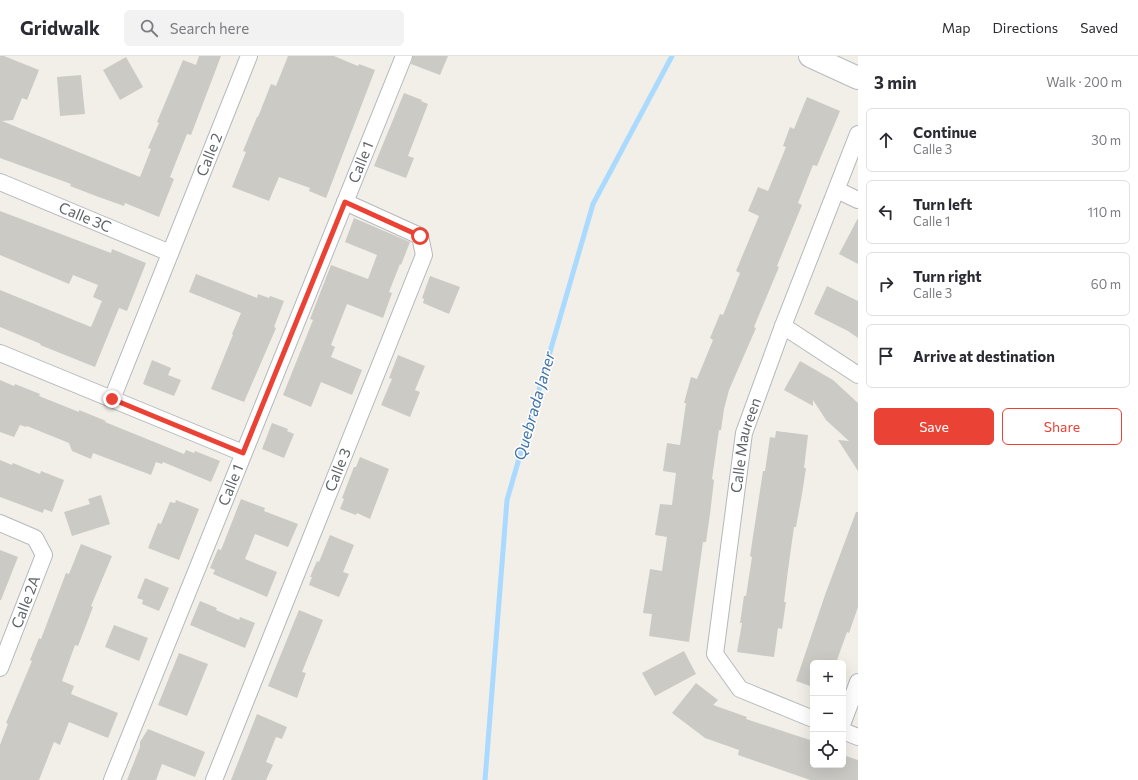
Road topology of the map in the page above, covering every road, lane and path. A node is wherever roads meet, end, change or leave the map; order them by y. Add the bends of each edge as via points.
1 (249, 56) edge
2 (404, 56) edge
3 (810, 56) edge
4 (858, 78) edge
5 (858, 134) edge
6 (0, 182) edge
7 (837, 190) junction
8 (858, 200) edge
9 (345, 202) junction
10 (170, 253) junction
11 (783, 326) junction
12 (0, 353) edge
13 (858, 375) edge
14 (112, 399) junction
15 (243, 453) junction
16 (0, 523) edge
17 (0, 668) edge
18 (858, 682) edge
19 (846, 714) edge
20 (810, 717) edge
21 (846, 732) edge
22 (858, 737) edge
23 (112, 780) edge
24 (214, 780) edge

1 - 10 street, Calle 2
2 - 9 street, Calle 1
3 - 4 main road
5 - 7 street, Calle Maureen
6 - 10 street, Calle 3C
7 - 8 street
7 - 11 street, Calle Maureen
9 - 15 street, Calle 1
9 - 24 street, Calle 3 via 420,236 424,255
10 - 14 street, Calle 2
11 - 13 street
11 - 20 street, Calle Maureen via 744,433 715,654 740,689
12 - 14 street
14 - 15 street
15 - 23 street, Calle 1
16 - 17 street, Calle 2A via 35,538 44,555
18 - 19 street
21 - 22 street

